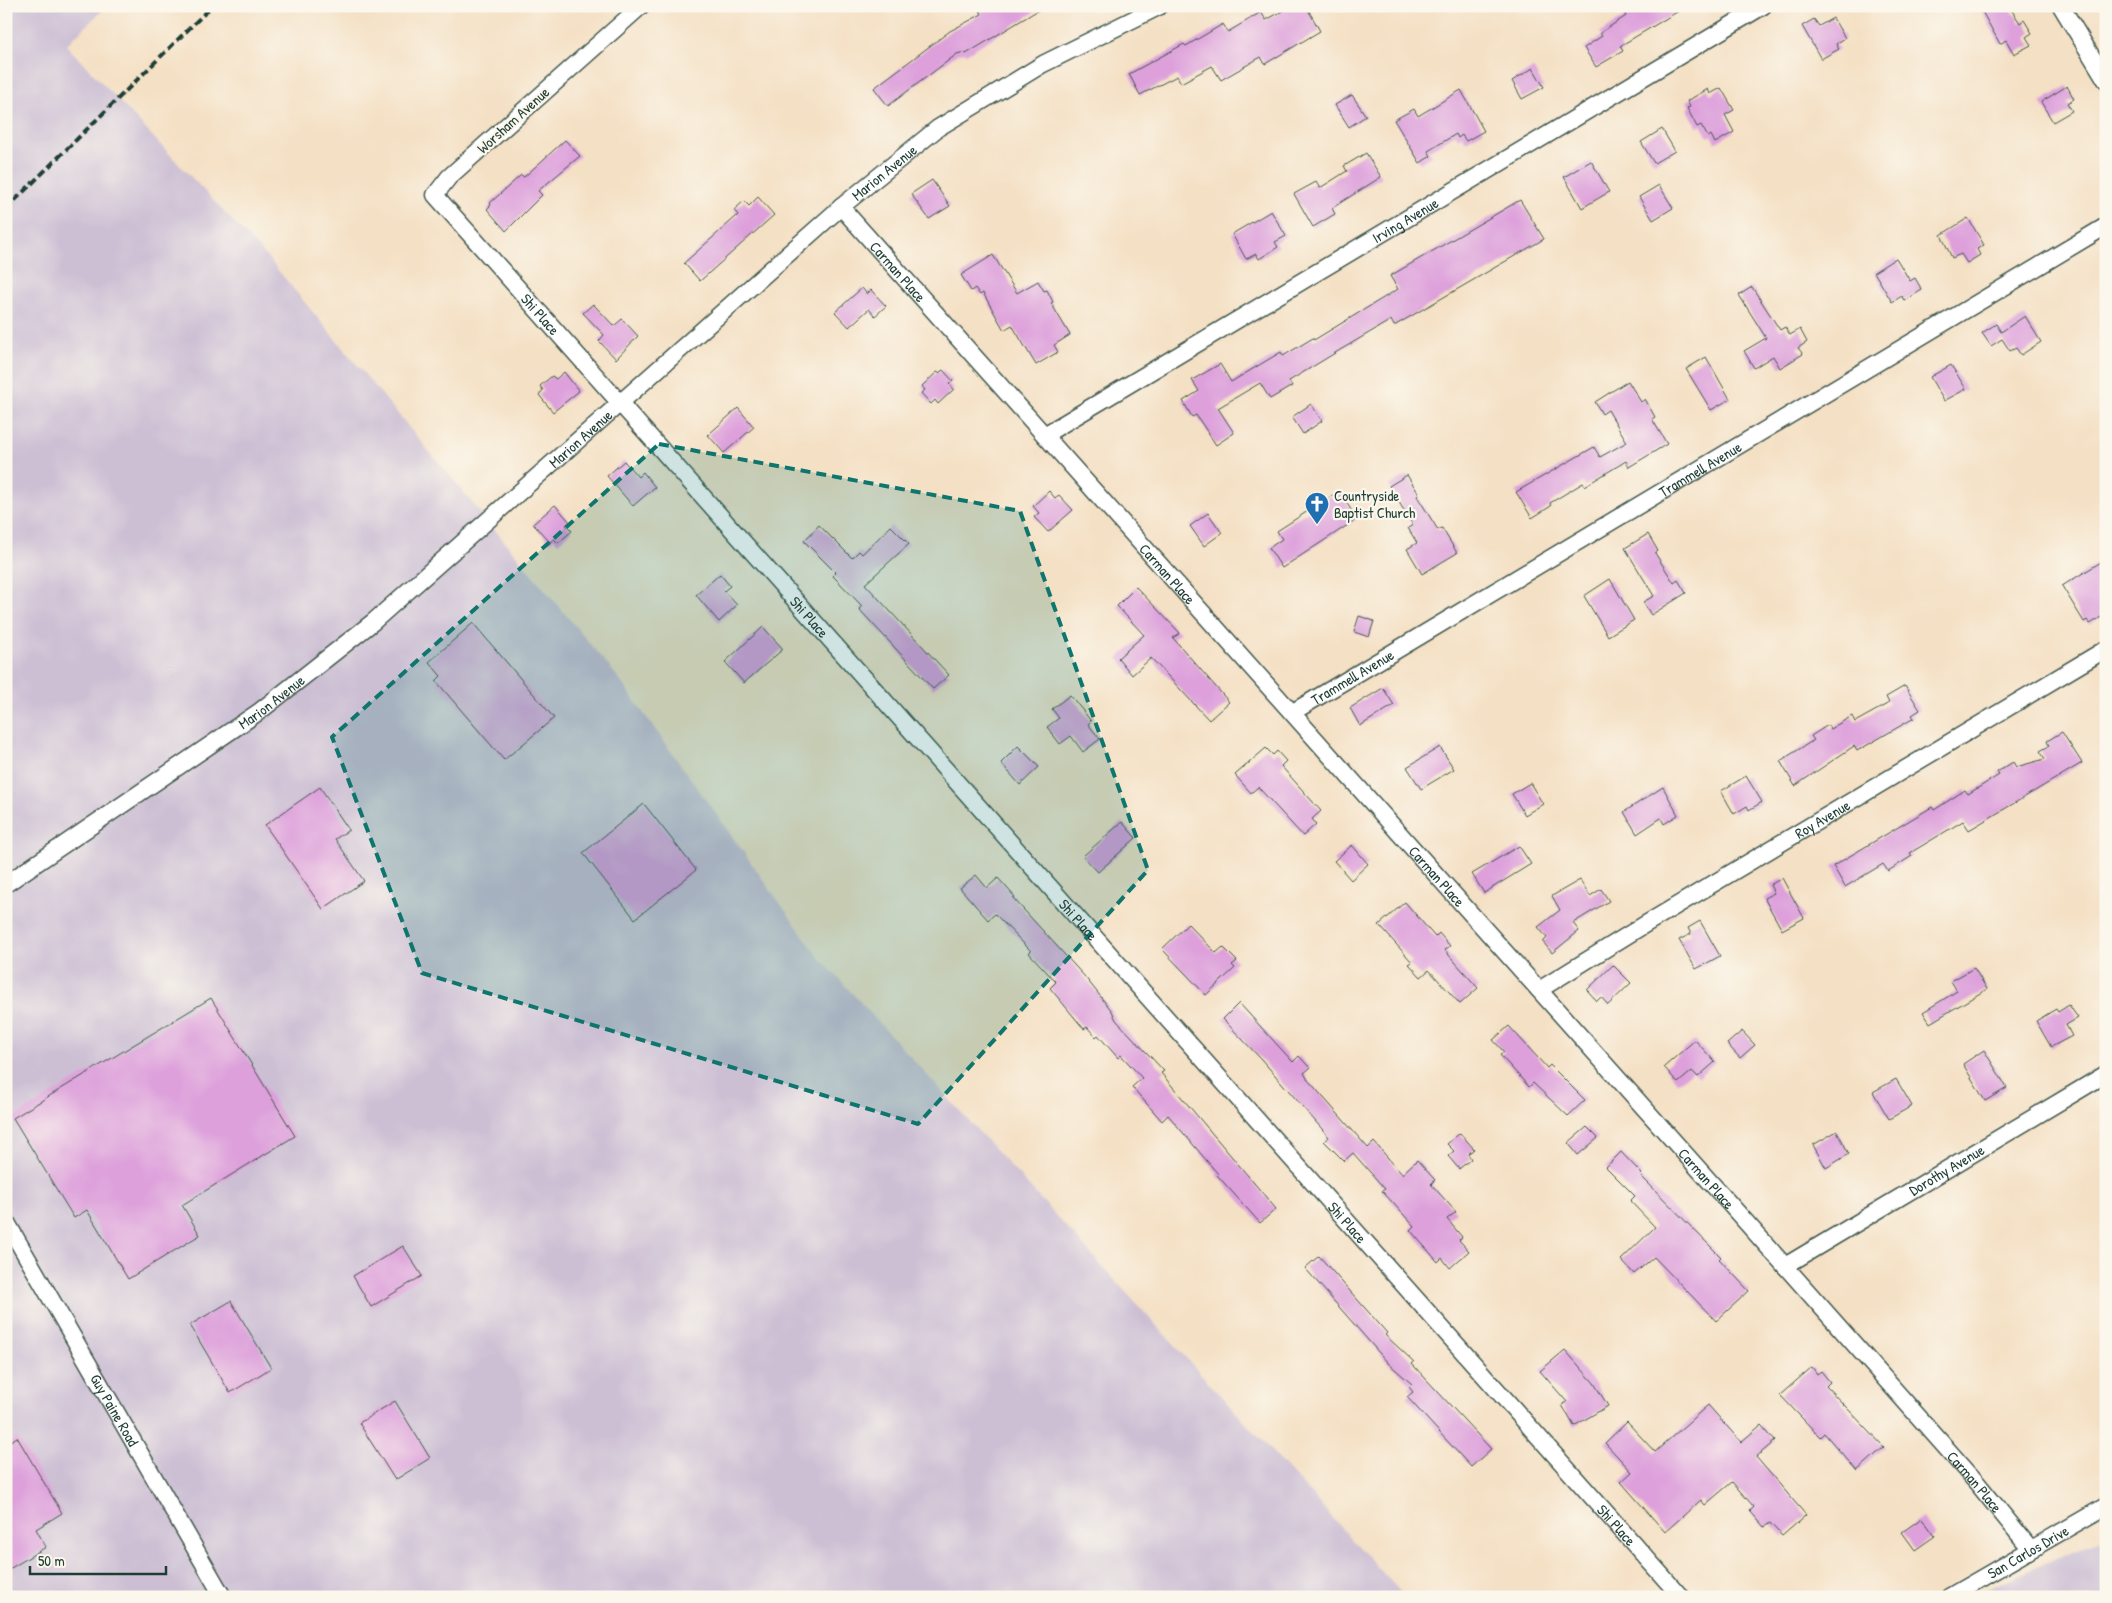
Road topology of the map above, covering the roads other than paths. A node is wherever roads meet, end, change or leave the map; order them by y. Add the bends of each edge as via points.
1 (641, 6) edge
2 (1160, 6) edge
3 (1763, 6) edge
4 (2061, 6) edge
5 (2106, 80) edge
6 (841, 207) junction
7 (2106, 226) edge
8 (477, 242) joint
9 (620, 404) junction
10 (1046, 434) junction
11 (2106, 649) edge
12 (1293, 712) junction
13 (6, 884) edge
14 (1539, 990) junction
15 (2106, 1074) edge
16 (6, 1221) edge
17 (1785, 1266) junction
18 (2106, 1506) edge
19 (2030, 1548) junction
20 (222, 1597) edge
21 (1681, 1597) edge
22 (1949, 1597) edge

1 - 8 street, Worsham Avenue via 449,177 435,195
2 - 6 street, Marion Avenue via 1043,64 938,128
3 - 10 street, Irving Avenue
4 - 5 street
6 - 9 street, Marion Avenue
6 - 10 street, Carman Place
7 - 12 street, Trammell Avenue
8 - 9 street, Shi Place
9 - 13 street, Marion Avenue via 305,677 196,756
9 - 21 street, Shi Place
10 - 12 street, Carman Place
11 - 14 street, Roy Avenue
12 - 14 street, Carman Place
14 - 17 street, Carman Place
15 - 17 street, Dorothy Avenue
16 - 20 street, Guy Paine Road
17 - 19 street, Carman Place via 1978,1484
18 - 19 street, San Carlos Drive
19 - 22 street, San Carlos Drive

